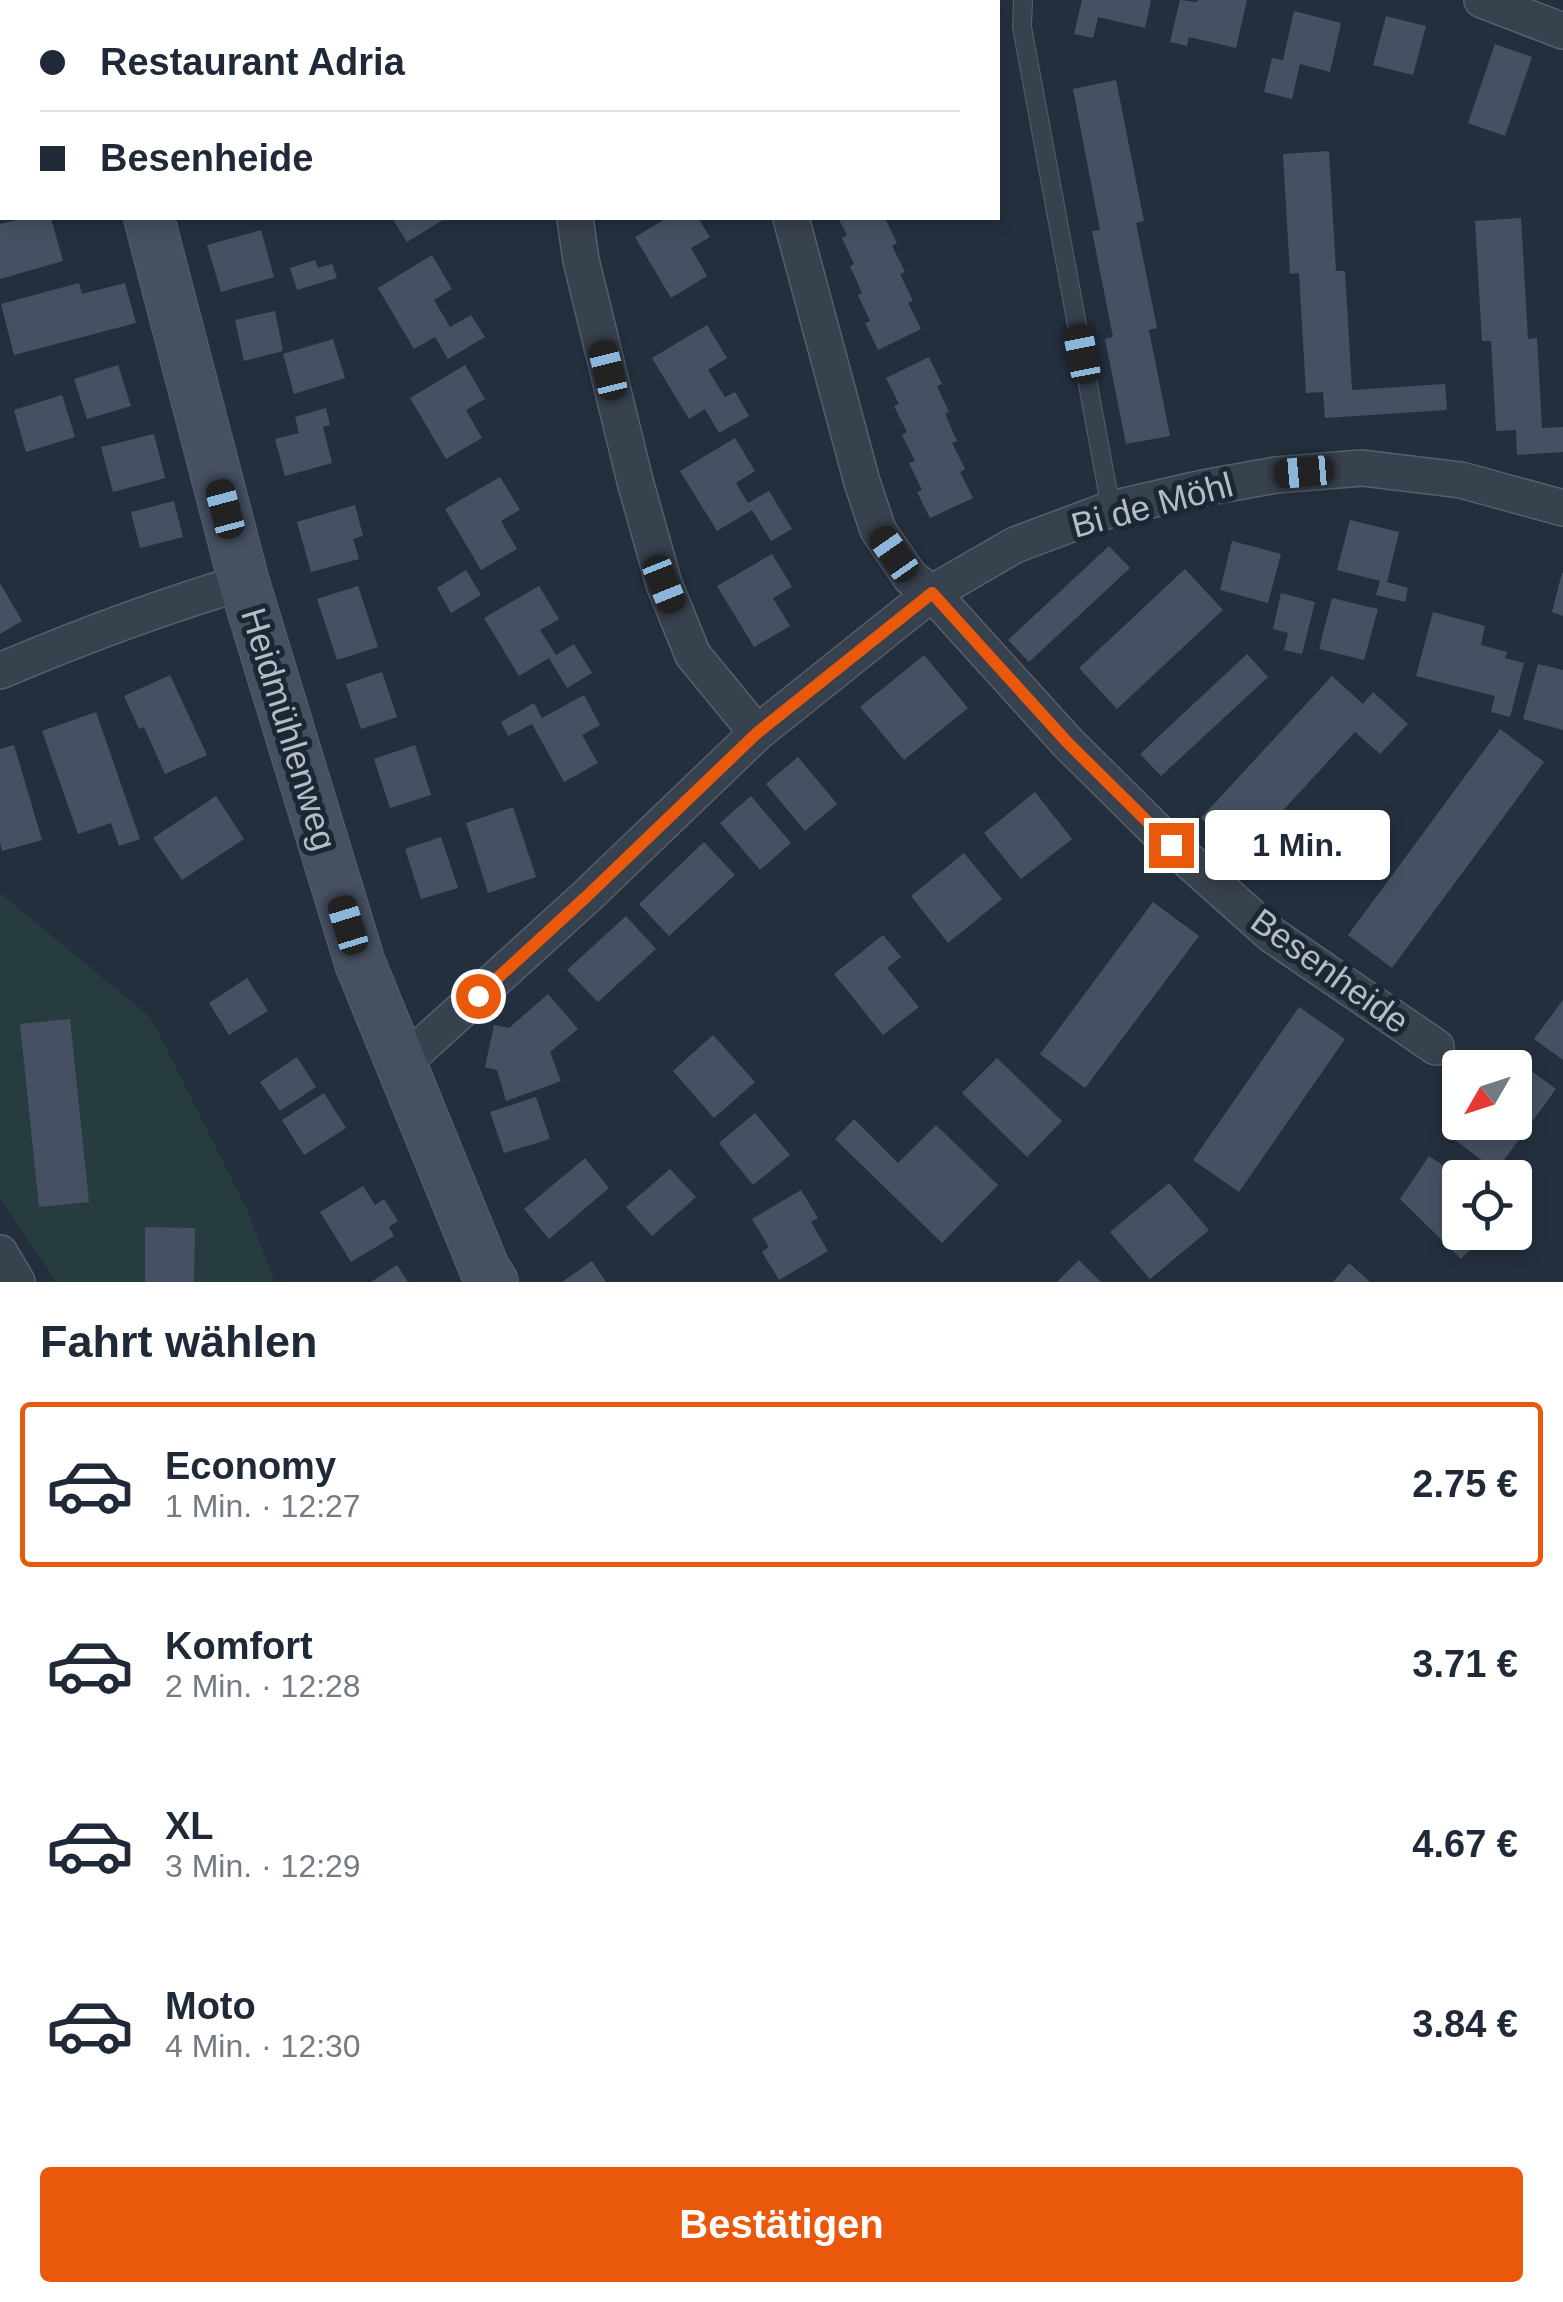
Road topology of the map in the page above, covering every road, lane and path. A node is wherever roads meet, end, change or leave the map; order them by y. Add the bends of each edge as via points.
1 (1024, 0) edge
2 (1482, 0) edge
3 (1563, 32) edge
4 (150, 220) edge
5 (576, 220) edge
6 (792, 220) edge
7 (1563, 508) edge
8 (1111, 510) junction
9 (244, 582) junction
10 (932, 593) junction
11 (0, 671) edge
12 (757, 733) junction
13 (1436, 1047) dead end
14 (400, 1066) junction
15 (0, 1253) edge
16 (17, 1282) edge
17 (493, 1282) edge

1 - 8 lane via 1022,28
2 - 3 street
4 - 9 street, Heidmühlenweg
5 - 12 street via 594,316 664,584 693,655
6 - 10 street via 878,530 911,578
7 - 8 street, Bi de Möhl via 1461,480 1362,468 1257,478
8 - 10 street, Bi de Möhl via 1014,544
9 - 11 street
9 - 14 street, Heidmühlenweg via 360,963
10 - 12 street, Bi de Möhl
10 - 13 street, Besenheide via 1171,845 1272,935
12 - 14 street, Bi de Möhl
14 - 17 street, Heidmühlenweg
15 - 16 street

